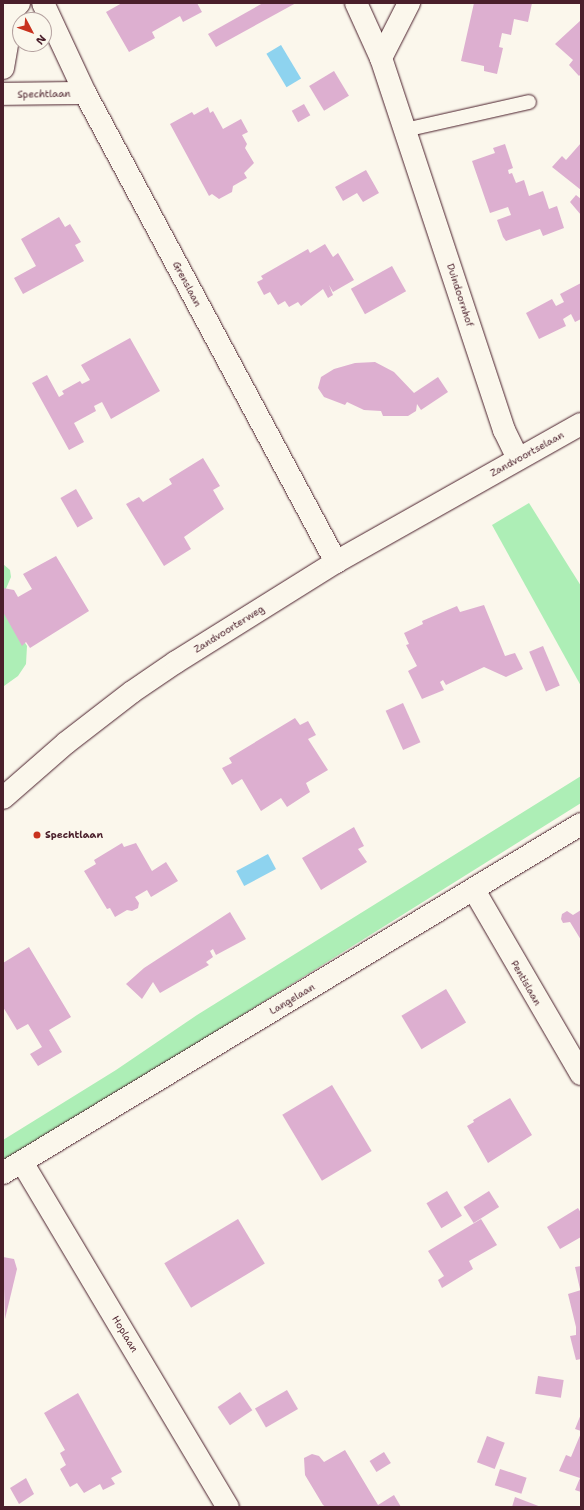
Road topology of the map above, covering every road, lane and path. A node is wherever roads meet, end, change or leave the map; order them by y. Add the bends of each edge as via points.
1 (19, 3) edge
2 (43, 3) edge
3 (356, 3) edge
4 (409, 3) edge
5 (381, 58) junction
6 (3, 68) edge
7 (85, 93) junction
8 (3, 94) edge
9 (529, 102) dead end
10 (405, 130) junction
11 (581, 424) edge
12 (518, 460) junction
13 (473, 484) joint
14 (336, 562) junction
15 (3, 798) edge
16 (581, 824) edge
17 (474, 890) junction
18 (581, 1074) edge
19 (22, 1162) junction
20 (3, 1173) edge
21 (228, 1507) edge

1 - 6 street via 13,10
2 - 7 street, Grenslaan
3 - 5 street, Duindoornhof
4 - 5 street
5 - 10 street, Duindoornhof
7 - 8 street, Spechtlaan
7 - 14 street, Grenslaan
9 - 10 lane
10 - 12 street, Duindoornhof via 504,430
11 - 12 street, Zandvoortselaan
12 - 13 street, Zandvoortselaan
13 - 14 street, Zandvoorterweg
14 - 15 street, Zandvoorterweg via 132,692 66,743
16 - 17 street, Langelaan
17 - 18 street, Pentislaan
17 - 19 street, Langelaan
19 - 20 street, Langelaan
19 - 21 street, Hoplaan

